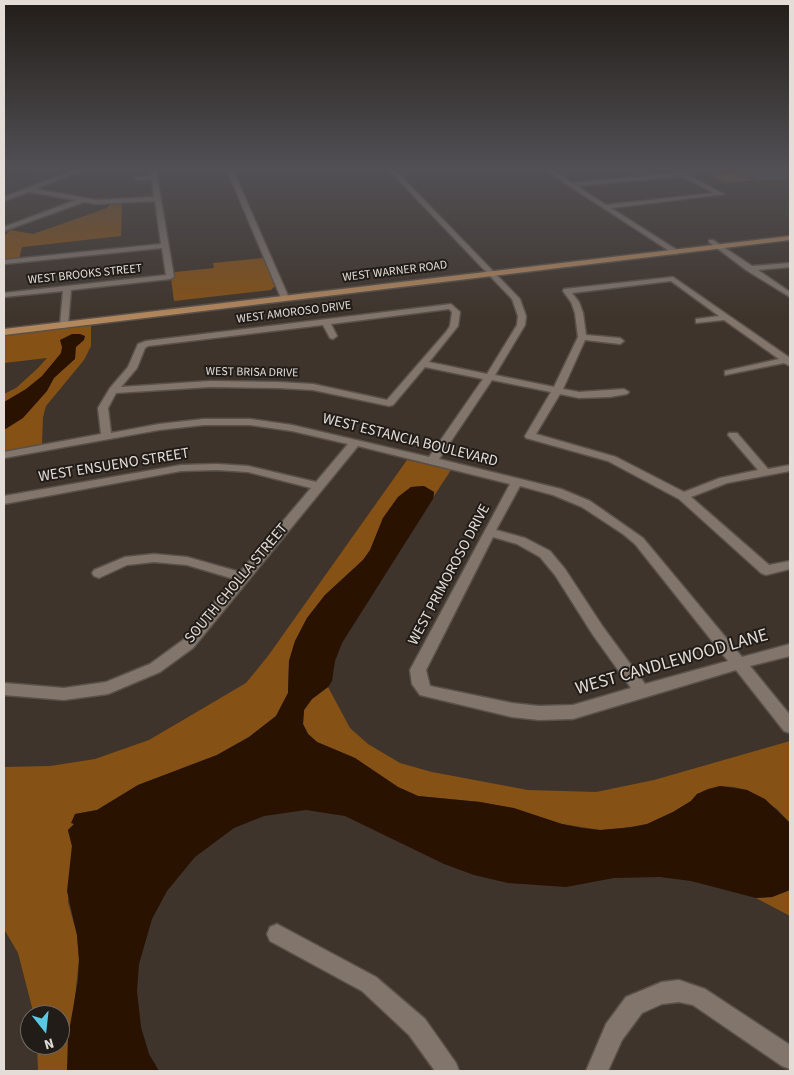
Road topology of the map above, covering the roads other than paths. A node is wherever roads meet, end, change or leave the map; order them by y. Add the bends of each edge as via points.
1 (28, 220) edge
2 (161, 220) edge
3 (251, 220) edge
4 (441, 220) edge
5 (625, 220) edge
6 (4, 229) edge
7 (790, 232) edge
8 (790, 238) edge
9 (711, 241) junction
10 (165, 246) junction
11 (665, 246) junction
12 (720, 246) junction
13 (674, 252) junction
14 (4, 262) edge
15 (790, 265) edge
16 (749, 268) junction
17 (489, 270) junction
18 (67, 288) junction
19 (4, 295) edge
20 (282, 295) junction
21 (790, 295) edge
22 (726, 317) junction
23 (64, 321) junction
24 (325, 321) junction
25 (699, 321) dead end
26 (4, 324) edge
27 (4, 332) edge
28 (333, 336) dead end
29 (582, 337) junction
30 (620, 341) dead end
31 (788, 361) edge
32 (424, 364) junction
33 (728, 373) dead end
34 (488, 376) junction
35 (113, 390) junction
36 (557, 391) junction
37 (624, 392) dead end
38 (733, 435) dead end
39 (106, 436) junction
40 (355, 442) junction
41 (4, 455) edge
42 (432, 461) junction
43 (790, 468) edge
44 (765, 472) junction
45 (517, 482) junction
46 (318, 486) junction
47 (682, 496) junction
48 (4, 500) edge
49 (489, 532) junction
50 (790, 565) edge
51 (99, 573) dead end
52 (243, 577) junction
53 (790, 650) edge
54 (740, 663) junction
55 (420, 684) joint
56 (4, 689) edge
57 (642, 691) junction
58 (790, 726) edge
59 (277, 934) dead end
60 (790, 1058) edge
61 (448, 1071) edge
62 (597, 1071) edge

1 - 6 street
2 - 10 street
3 - 20 street
4 - 17 street
5 - 11 street
7 - 9 main road, WEST WARNER ROAD
8 - 12 main road, WEST WARNER ROAD
9 - 11 main road, WEST WARNER ROAD
9 - 12 street
10 - 14 street
10 - 18 street, WEST BROOKS STREET via 170,276
11 - 13 street
11 - 17 main road, WEST WARNER ROAD
12 - 13 main road, WEST WARNER ROAD
12 - 16 street
13 - 17 main road, WEST WARNER ROAD
15 - 16 street
16 - 21 street
17 - 20 main road, WEST WARNER ROAD
17 - 34 street via 516,299 522,316 518,333
18 - 19 street, WEST BROOKS STREET
18 - 23 street
20 - 23 main road, WEST WARNER ROAD
22 - 25 street
22 - 29 street via 673,279 566,291 579,313
22 - 31 street
23 - 26 main road, WEST WARNER ROAD
23 - 27 main road, WEST WARNER ROAD
24 - 28 street
24 - 32 street, WEST AMOROSO DRIVE via 451,306 456,312 454,326
24 - 35 street, WEST AMOROSO DRIVE via 141,346 132,368
29 - 30 street
29 - 36 street
31 - 33 street
32 - 34 street
32 - 35 street, WEST BRISA DRIVE via 389,403 313,387 278,385 210,384
34 - 36 street
34 - 42 street
35 - 39 street via 103,408
36 - 37 street via 579,395
36 - 47 street via 530,436 612,460
38 - 44 street
39 - 40 street, WEST ESTANCIA BOULEVARD via 180,424 250,422
39 - 41 street, WEST ESTANCIA BOULEVARD
40 - 42 street, WEST ESTANCIA BOULEVARD
40 - 46 street, SOUTH CHOLLA STREET
42 - 45 street, WEST ESTANCIA BOULEVARD
43 - 44 street
44 - 47 street via 724,480
45 - 49 street, WEST PRIMOROSO DRIVE
45 - 54 street, WEST ESTANCIA BOULEVARD via 557,492 586,504 627,531 650,553
46 - 48 street, WEST ENSUENO STREET via 248,468 217,466 181,468
46 - 52 street, SOUTH CHOLLA STREET
47 - 50 street via 766,570
49 - 55 street, WEST PRIMOROSO DRIVE via 418,670
49 - 57 street via 521,540 545,554
51 - 52 street via 125,561 154,558 187,561
52 - 56 street, SOUTH CHOLLA STREET via 188,644 155,668 108,688 64,694
53 - 54 street, WEST CANDLEWOOD LANE
54 - 57 street, WEST CANDLEWOOD LANE
54 - 58 street, WEST ESTANCIA BOULEVARD
55 - 57 street, WEST CANDLEWOOD LANE via 425,691 441,696 539,713 573,712
59 - 61 street via 368,984 417,1027
60 - 62 street via 698,996 679,991 662,993 634,1005 614,1032

